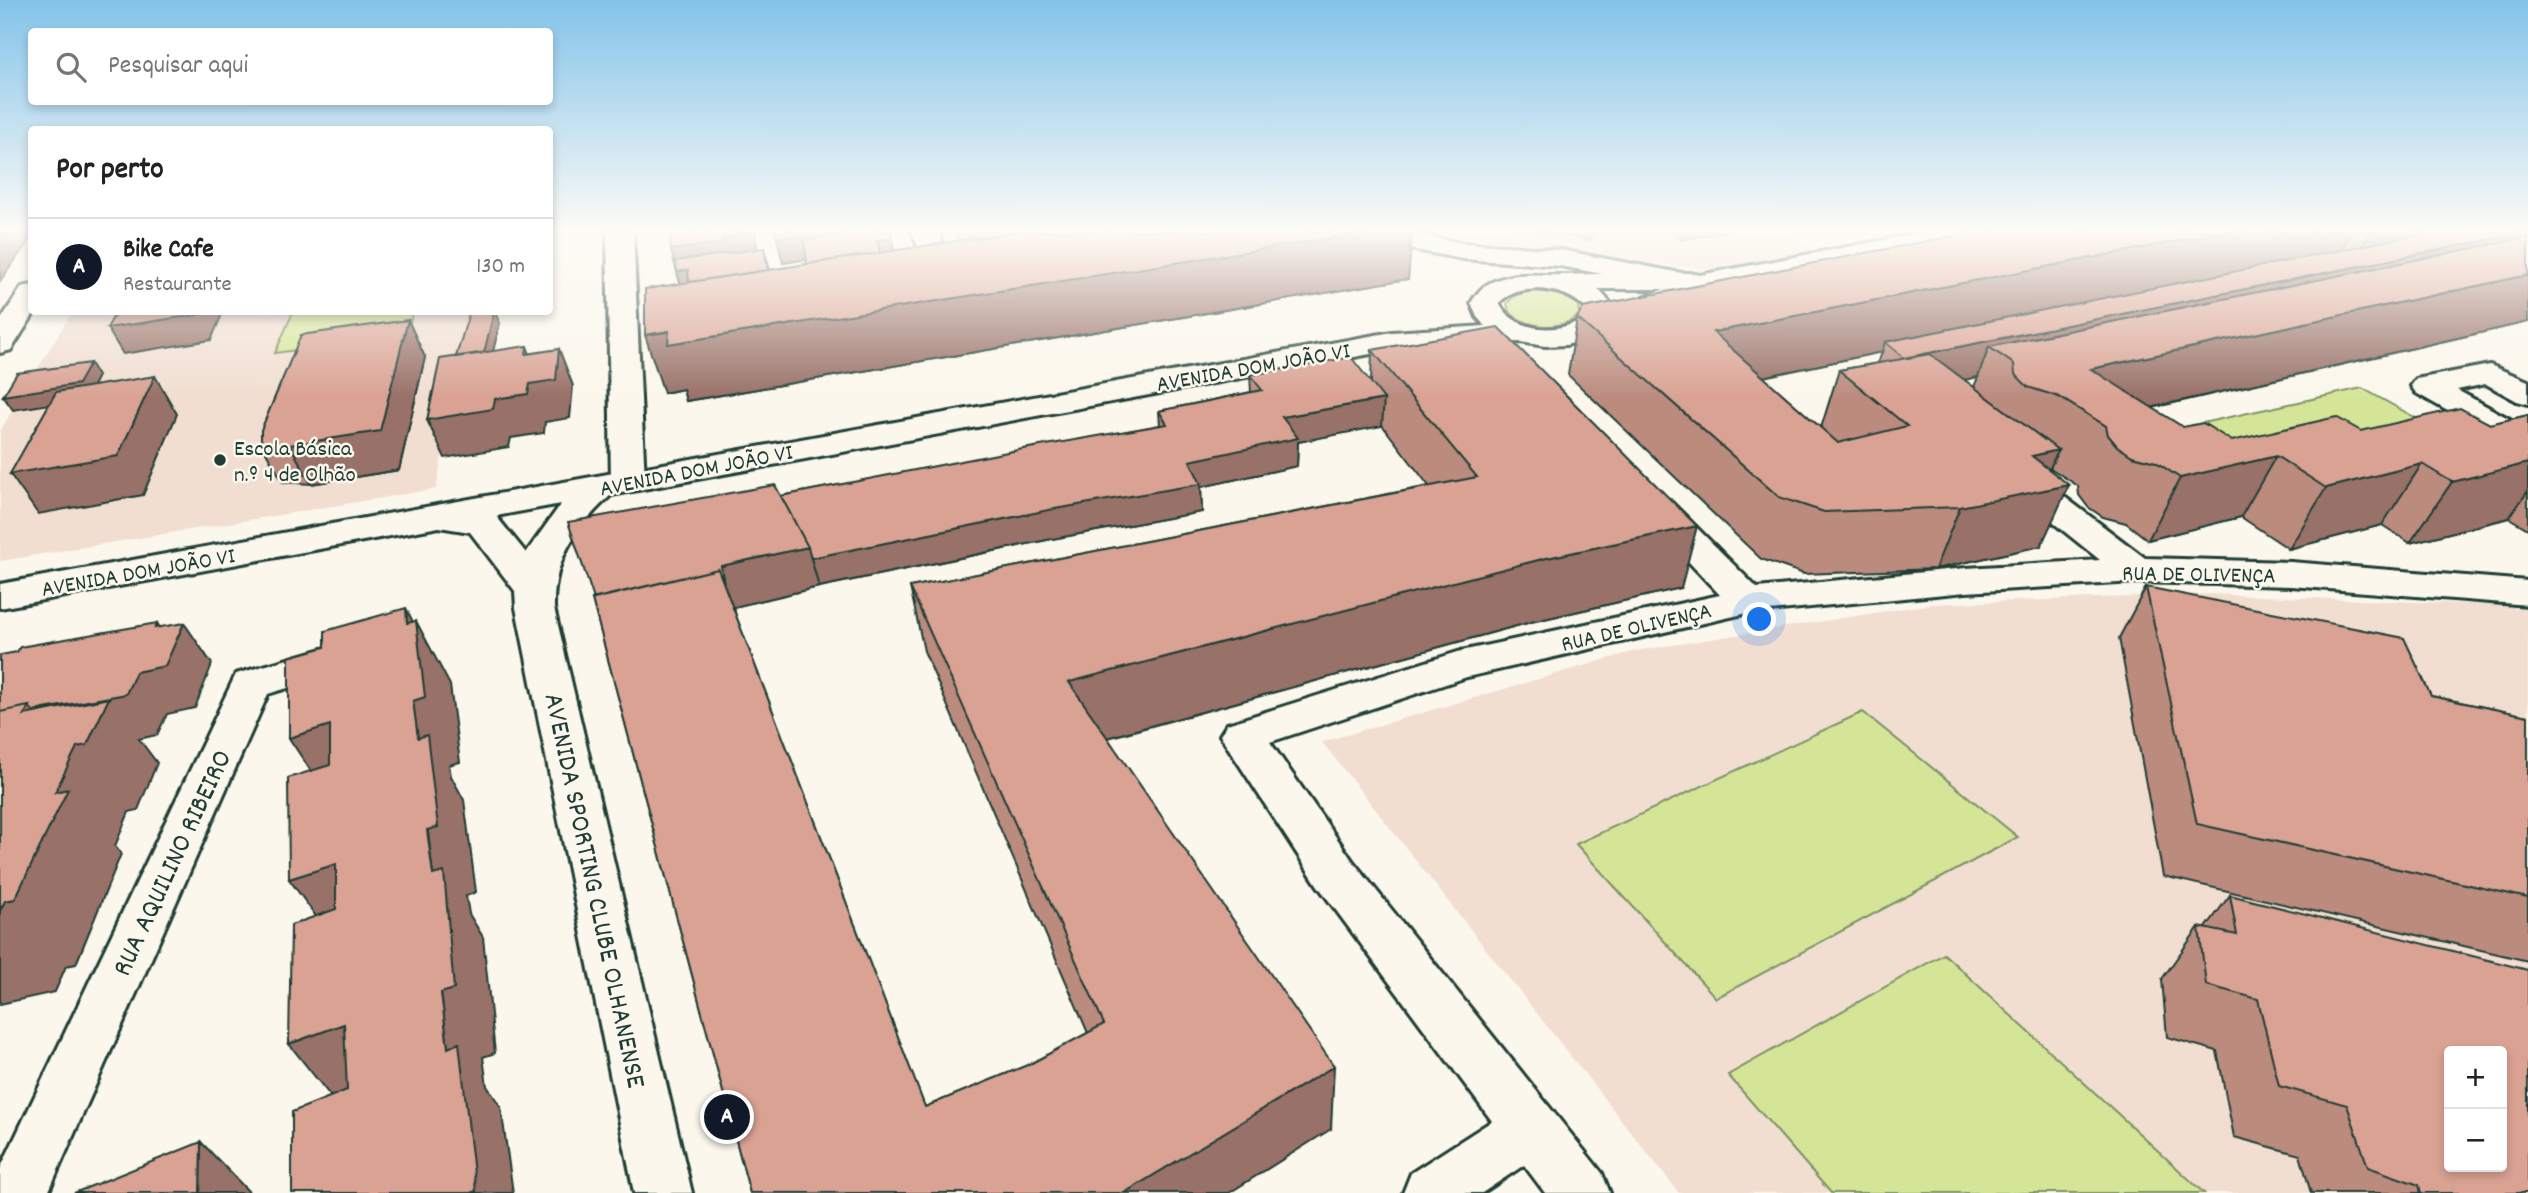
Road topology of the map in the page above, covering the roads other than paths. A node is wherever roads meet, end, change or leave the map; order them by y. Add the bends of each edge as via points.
1 (619, 287) edge
2 (1503, 287) edge
3 (1567, 287) edge
4 (1696, 287) edge
5 (28, 299) edge
6 (1602, 316) junction
7 (1486, 319) junction
8 (0, 344) edge
9 (2528, 394) edge
10 (2528, 443) edge
11 (1998, 462) edge
12 (614, 484) junction
13 (1633, 486) edge
14 (434, 517) junction
15 (2136, 570) junction
16 (532, 587) junction
17 (2528, 593) edge
18 (0, 596) edge
19 (1748, 601) junction
20 (386, 645) edge
21 (1531, 1128) junction
22 (19, 1193) edge
23 (663, 1193) edge
24 (1432, 1193) edge
25 (1581, 1193) edge

1 - 12 street
2 - 7 street via 1489,295
3 - 6 street via 1596,301
4 - 6 street via 1643,307
5 - 8 street
6 - 7 street via 1597,324 1574,335 1538,336 1515,347
7 - 12 street, AVENIDA DOM JOÃO VI via 1392,341
9 - 10 street via 2490,374 2427,386
11 - 15 street
12 - 14 street, AVENIDA DOM JOÃO VI
12 - 16 street via 565,519
13 - 19 street
14 - 16 street, AVENIDA SPORTING CLUBE OLHANENSE via 481,522
14 - 18 street, AVENIDA DOM JOÃO VI
15 - 17 street, RUA DE OLIVENÇA via 2291,574
15 - 19 street, RUA DE OLIVENÇA via 1966,579
16 - 23 street, AVENIDA SPORTING CLUBE OLHANENSE
19 - 21 street, RUA DE OLIVENÇA via 1461,665 1242,736 1335,873
20 - 22 street, RUA AQUILINO RIBEIRO via 251,684
21 - 24 street
21 - 25 street

